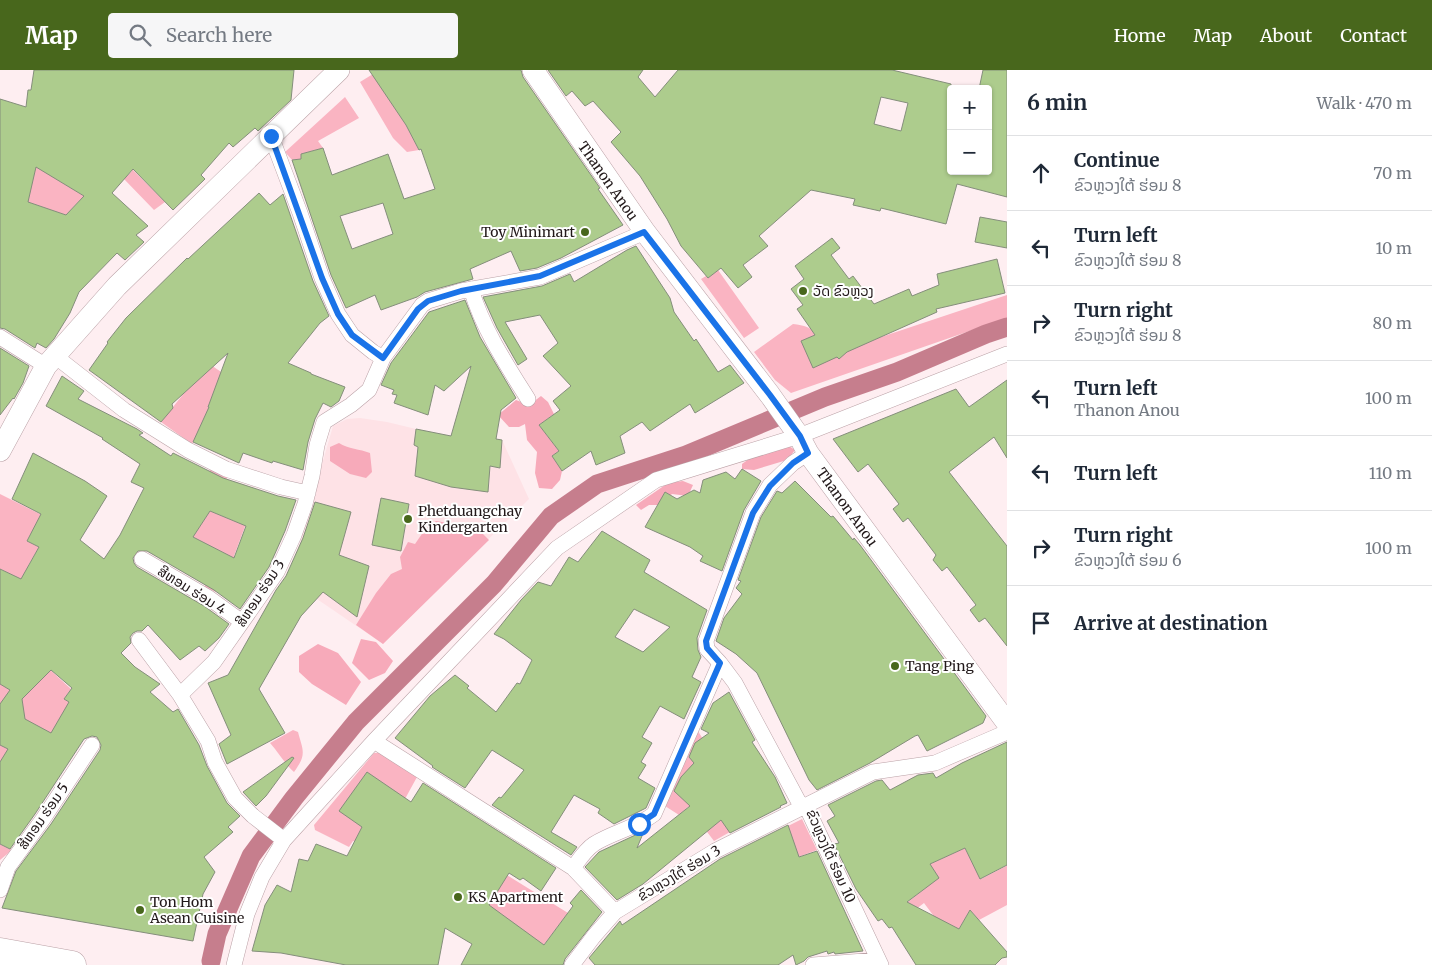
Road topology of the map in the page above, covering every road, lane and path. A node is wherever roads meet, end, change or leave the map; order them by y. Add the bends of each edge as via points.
1 (339, 70) edge
2 (533, 70) edge
3 (271, 136) junction
4 (644, 232) junction
5 (471, 289) junction
6 (0, 337) edge
7 (1007, 354) edge
8 (383, 358) junction
9 (51, 361) junction
10 (528, 399) dead end
11 (804, 444) junction
12 (0, 451) edge
13 (308, 494) junction
14 (142, 559) dead end
15 (242, 622) junction
16 (139, 640) dead end
17 (720, 663) junction
18 (180, 695) junction
19 (1007, 723) edge
20 (1007, 732) edge
21 (374, 741) junction
22 (92, 745) dead end
23 (804, 807) junction
24 (281, 837) junction
25 (573, 868) junction
26 (0, 890) edge
27 (615, 912) junction
28 (0, 952) edge
29 (879, 962) edge
30 (72, 965) edge
31 (234, 965) edge
32 (572, 965) edge
33 (813, 965) edge

1 - 3 street
2 - 4 street, Thanon Anou
3 - 8 street via 338,314 352,335
3 - 9 street via 117,286
4 - 5 street, ສີຫອມ ຮ່ອມ 3 via 540,276
4 - 11 street, Thanon Anou
5 - 8 street, ສີຫອມ ຮ່ອມ 3 via 422,305
5 - 10 street via 478,313
6 - 9 street
7 - 11 street
8 - 13 street, ສີຫອມ ຮ່ອມ 3 via 369,390 324,422
9 - 12 street
9 - 13 street via 188,450 226,469
11 - 17 street via 753,513 706,641 707,648
11 - 19 street, Thanon Anou
11 - 21 street via 656,480 557,548
13 - 15 street, ສີຫອມ ຮ່ອມ 3 via 277,572
14 - 15 street, ສີຫອມ ຮ່ອມ 4 via 209,598
15 - 18 street, ສີຫອມ ຮ່ອມ 3 via 214,662
16 - 18 street
17 - 23 street via 735,683
17 - 25 street via 654,814 593,845
18 - 24 street via 208,741 215,762 235,798
20 - 23 street, ຂົວຫຼວງໃຕ້ ຮ່ອມ 10 via 935,763 873,772
21 - 24 street
21 - 25 street
22 - 26 street, ສີຫອມ ຮ່ອມ 5 via 8,867
23 - 27 street, ຂົວຫຼວງໃຕ້ ຮ່ອມ 3 via 715,851
23 - 29 street, ຂົວຫຼວງໃຕ້ ຮ່ອມ 10
24 - 31 street via 247,914
25 - 27 street
27 - 32 street, ຂົວຫຼວງໃຕ້ ຮ່ອມ 3
28 - 30 highway
29 - 33 street

